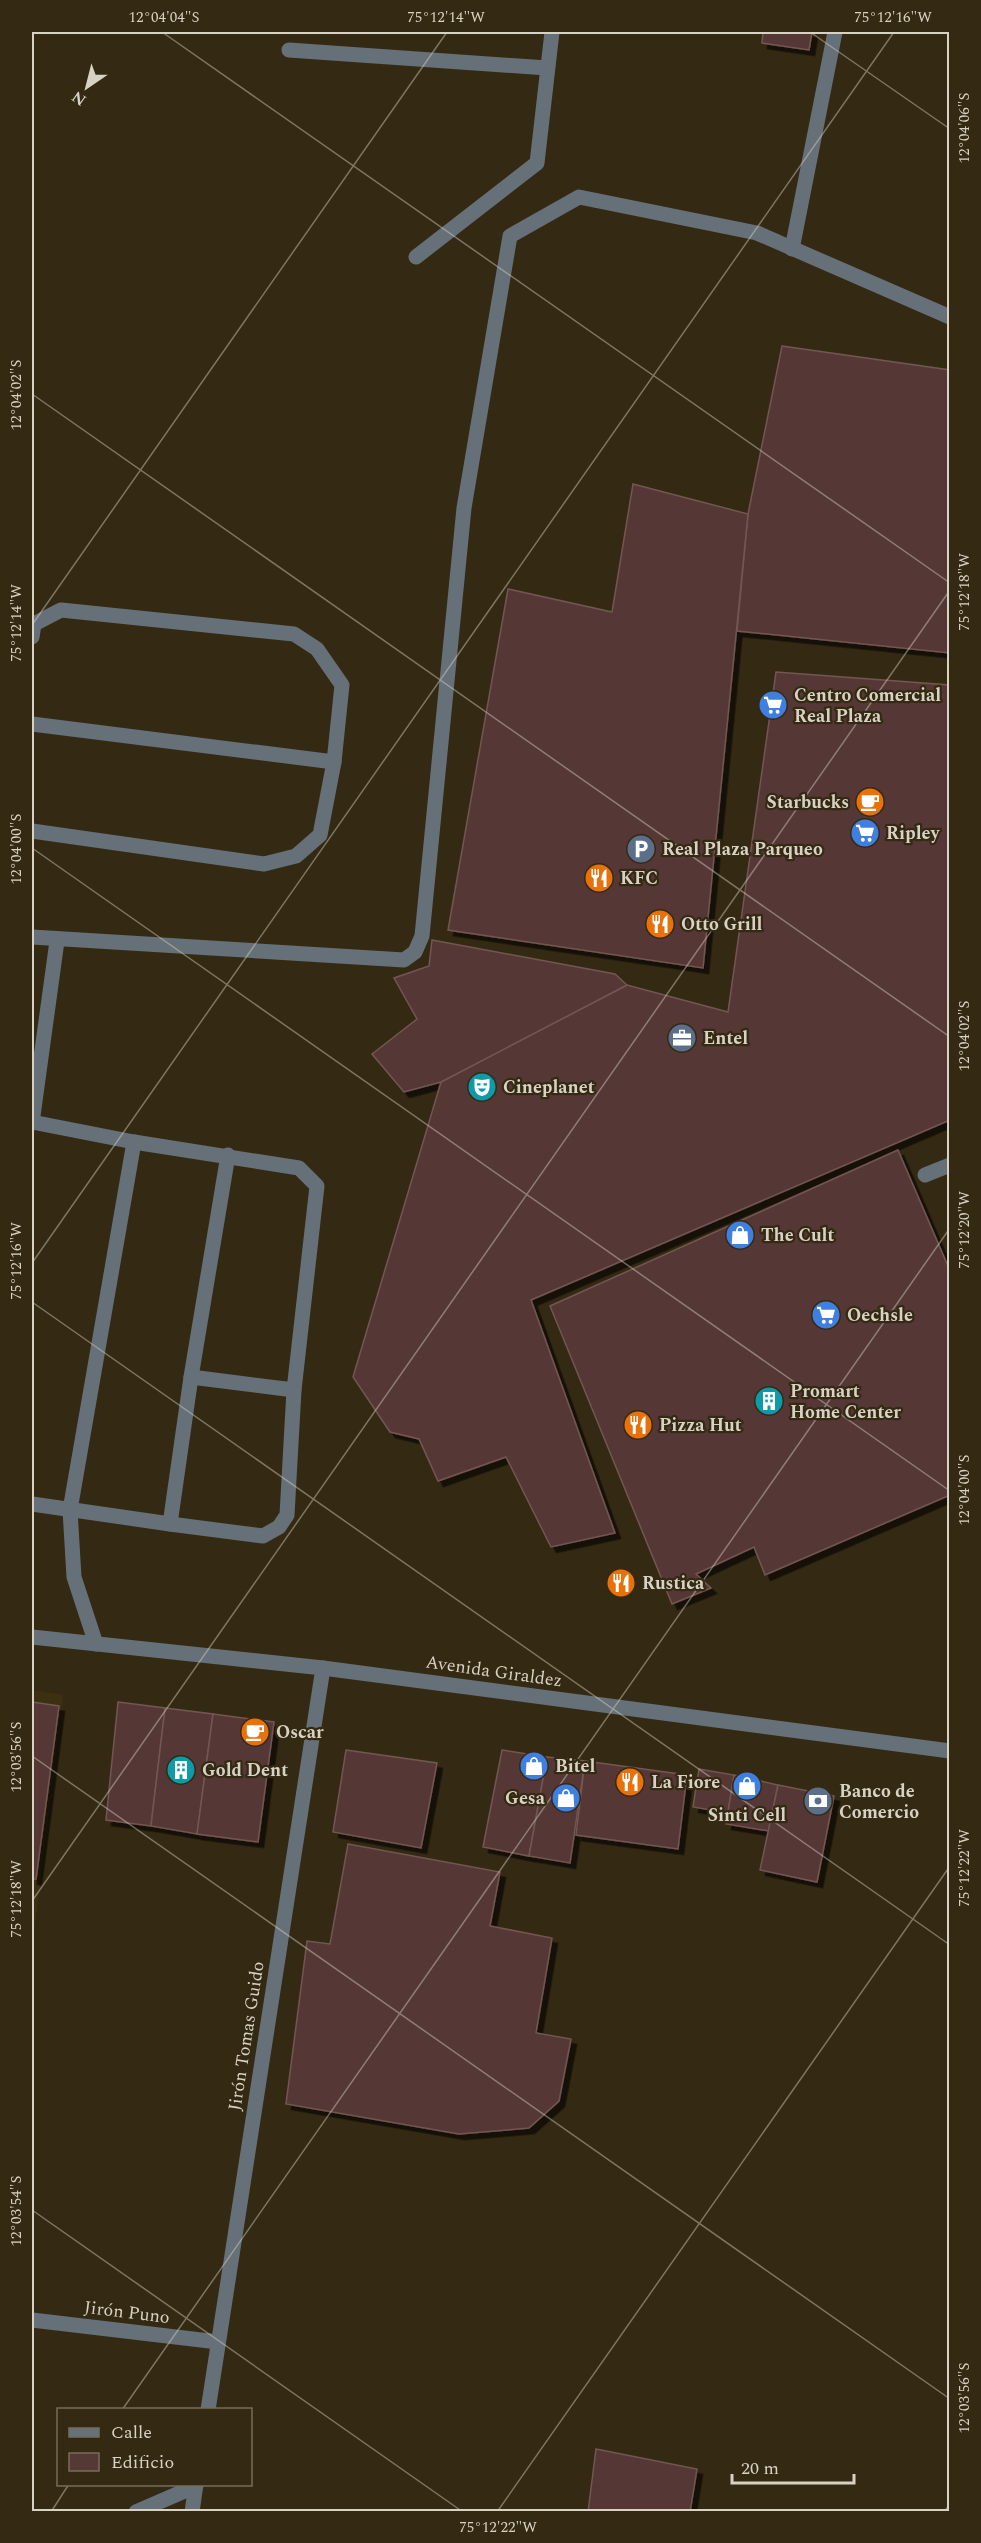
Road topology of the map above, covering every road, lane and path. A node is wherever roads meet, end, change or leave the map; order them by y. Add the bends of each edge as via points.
1 (552, 32) edge
2 (835, 32) edge
3 (289, 50) dead end
4 (547, 68) junction
5 (792, 249) junction
6 (416, 257) dead end
7 (950, 317) edge
8 (32, 637) edge
9 (32, 724) edge
10 (334, 762) junction
11 (32, 831) edge
12 (32, 938) edge
13 (57, 941) junction
14 (32, 1122) edge
15 (134, 1142) junction
16 (228, 1155) junction
17 (950, 1165) edge
18 (925, 1175) dead end
19 (191, 1377) junction
20 (294, 1390) junction
21 (32, 1504) edge
22 (70, 1510) junction
23 (170, 1524) junction
24 (32, 1637) edge
25 (96, 1644) junction
26 (323, 1668) junction
27 (950, 1751) edge
28 (32, 2320) edge
29 (218, 2342) junction
30 (208, 2408) edge
31 (194, 2486) edge
32 (196, 2486) edge
33 (136, 2511) edge
34 (192, 2511) edge

1 - 4 street
2 - 5 street
3 - 4 street
4 - 6 street via 537,163
5 - 7 street
5 - 13 street via 757,233 579,197 510,236 464,508 422,936 416,952 404,960
8 - 10 street via 34,624 61,610 294,634 317,650 342,685
9 - 10 street
10 - 11 street via 320,835 296,856 264,864
12 - 13 street
13 - 14 street
14 - 15 street
15 - 16 street
15 - 22 street
16 - 19 street
16 - 20 street via 300,1168 317,1186
17 - 18 street
19 - 20 street
19 - 23 street
20 - 23 street via 287,1515 279,1527 263,1536
21 - 22 street
22 - 23 street
22 - 25 street via 74,1576
24 - 25 street, Avenida Giraldez
25 - 26 street, Avenida Giraldez
26 - 27 street, Avenida Giraldez
26 - 29 street, Jirón Tomas Guido
28 - 29 street, Jirón Puno
29 - 30 street, Jirón Tomas Guido
31 - 33 street
32 - 34 street

